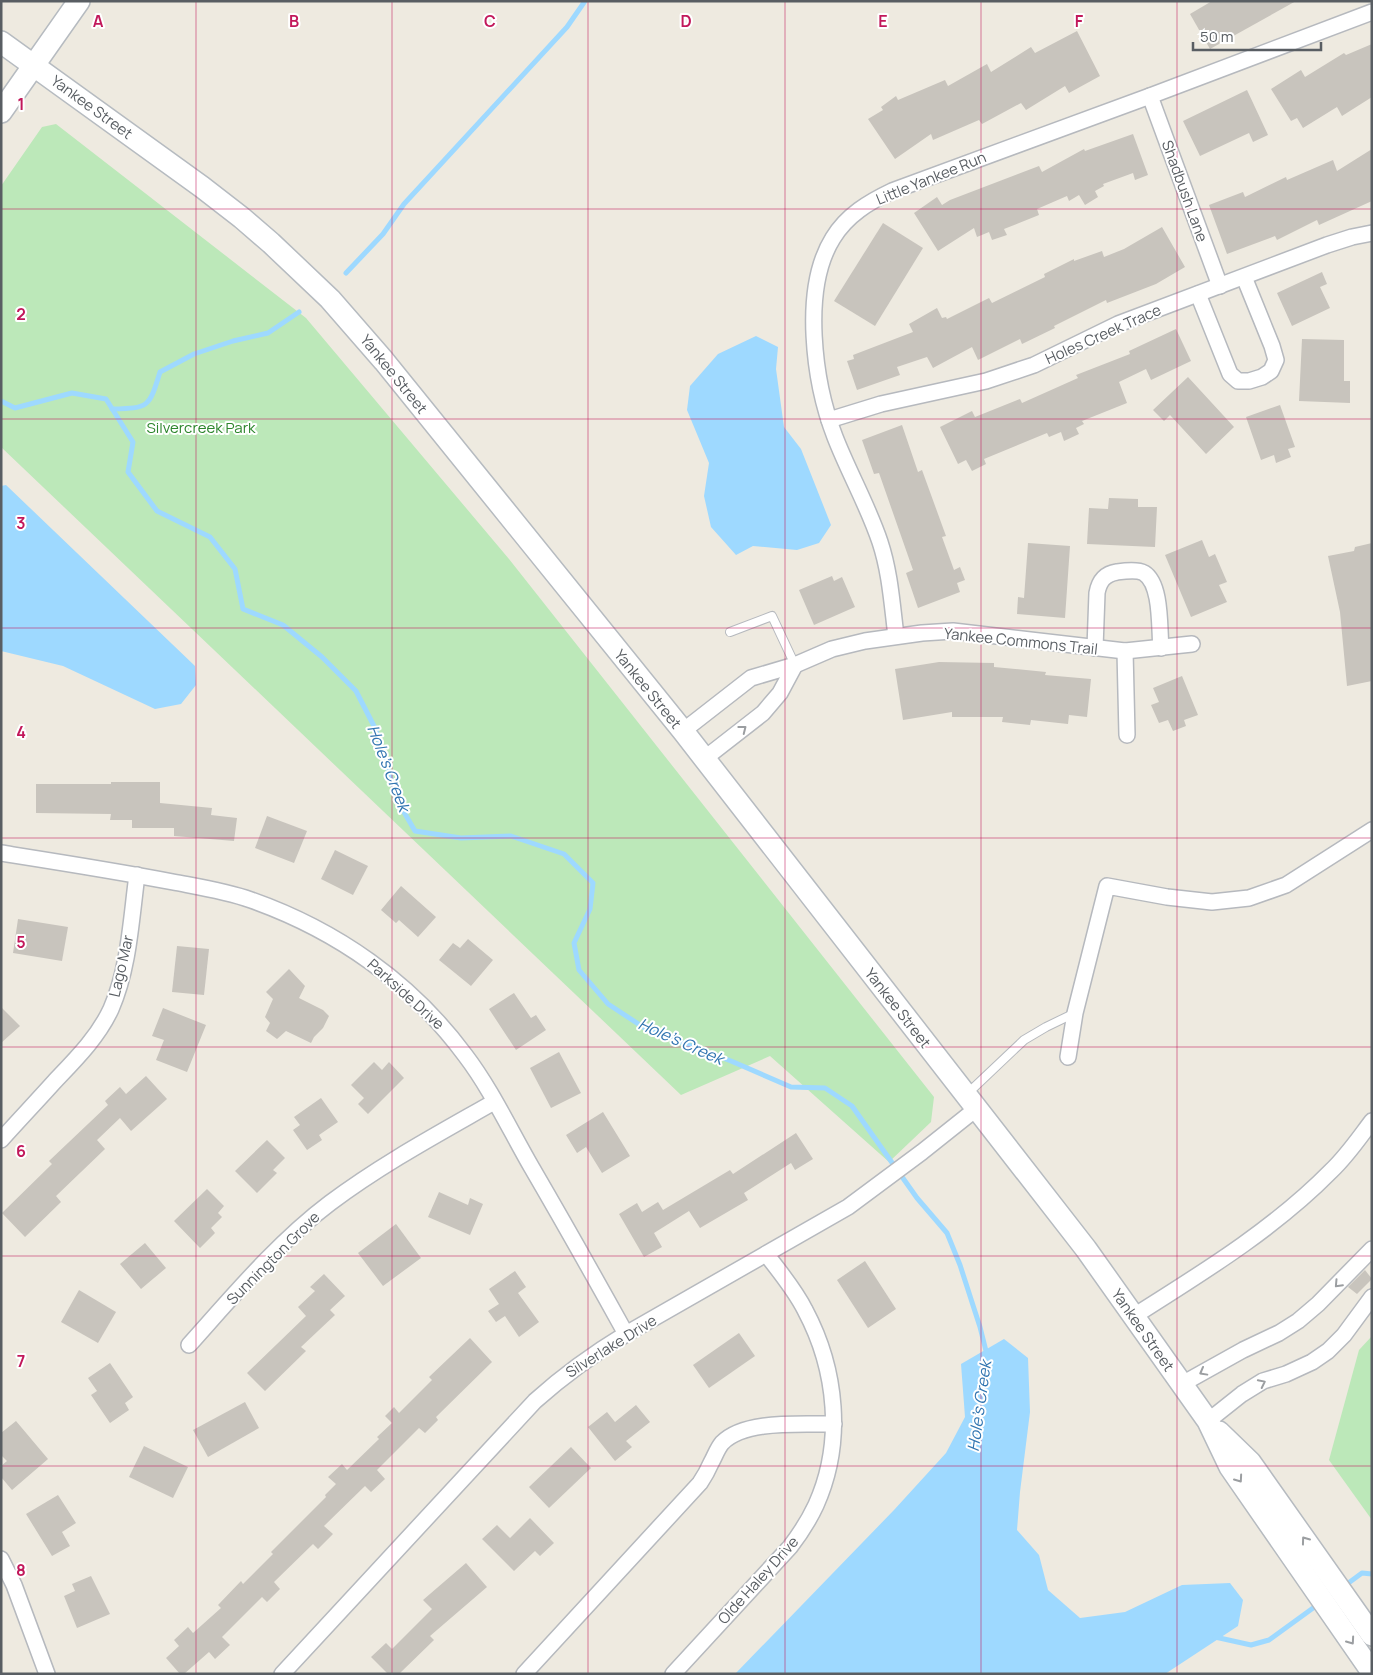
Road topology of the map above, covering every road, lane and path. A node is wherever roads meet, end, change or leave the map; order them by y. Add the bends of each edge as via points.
1 (79, 1) edge
2 (1372, 12) edge
3 (1, 42) edge
4 (34, 65) junction
5 (1150, 96) junction
6 (1, 112) edge
7 (1372, 233) edge
8 (1244, 277) junction
9 (1220, 286) junction
10 (1198, 294) junction
11 (829, 420) junction
12 (730, 632) dead end
13 (896, 636) junction
14 (1192, 644) dead end
15 (1095, 648) junction
16 (1161, 648) junction
17 (1126, 651) junction
18 (795, 665) junction
19 (682, 731) junction
20 (1127, 735) dead end
21 (704, 759) junction
22 (1372, 830) edge
23 (1, 853) edge
24 (138, 875) junction
25 (1075, 1013) junction
26 (1068, 1057) dead end
27 (494, 1102) junction
28 (971, 1102) junction
29 (1372, 1120) edge
30 (1, 1140) edge
31 (1372, 1249) edge
32 (766, 1254) junction
33 (1372, 1297) edge
34 (1134, 1316) junction
35 (626, 1334) junction
36 (189, 1346) dead end
37 (1182, 1384) junction
38 (1208, 1421) junction
39 (834, 1424) junction
40 (1, 1559) edge
41 (1325, 1586) junction
42 (1372, 1634) edge
43 (1372, 1672) edge
44 (47, 1674) edge
45 (282, 1674) edge
46 (524, 1674) edge
47 (673, 1674) edge

1 - 4 street
2 - 5 street, Little Yankee Run
3 - 4 street, Yankee Street
4 - 6 street
4 - 19 street, Yankee Street via 242,218 330,299 384,361
5 - 9 street, Shadbush Lane
5 - 11 street, Little Yankee Run via 892,191 858,210 845,223 833,237 824,256 815,305 817,365
7 - 8 street, Holes Creek Trace via 1327,245
8 - 9 street, Holes Creek Trace
8 - 10 street via 1276,360 1271,371 1249,382 1238,381 1230,374
9 - 10 street, Holes Creek Trace
10 - 11 street, Holes Creek Trace via 1118,324 1034,365 986,381 881,404
11 - 13 street, Little Yankee Run via 880,542 887,566
12 - 18 lane via 772,616
13 - 15 street, Yankee Commons Trail via 954,632
13 - 18 street, Yankee Commons Trail via 832,649
14 - 16 street, Yankee Commons Trail
15 - 16 street via 1099,584 1108,574 1136,571 1144,573 1154,585
15 - 17 street, Yankee Commons Trail
16 - 17 street, Yankee Commons Trail
17 - 20 street
18 - 19 street, Yankee Commons Trail via 751,678
21 -> 18 street via 763,713 780,693
19 - 21 street, Yankee Street
21 - 28 street, Yankee Street
22 - 25 street via 1286,885 1249,898 1212,902 1167,898 1107,886
23 - 24 street, Parkside Drive
24 - 27 street, Parkside Drive via 250,900 297,918 367,958 446,1030
24 - 30 street, Lago Mar via 125,962 111,1009 84,1050
25 - 26 street
25 - 28 lane via 1024,1040
27 - 35 street, Parkside Drive
27 - 36 street, Sunnington Grove via 385,1164 329,1204 286,1241
28 - 32 street, Silverlake Drive via 916,1157 884,1181 848,1207
28 - 34 street, Yankee Street via 1058,1212
29 - 34 street via 1332,1170 1298,1203 1239,1248
31 -> 37 street via 1298,1321
32 - 35 street, Silverlake Drive
32 - 39 street, Olde Haley Drive via 790,1286 817,1335 833,1398
38 -> 33 street via 1264,1381 1312,1362 1328,1351
34 - 37 street, Yankee Street
35 - 45 street, Silverlake Drive via 568,1372 535,1401
37 - 38 street, Yankee Street
38 - 41 street, Yankee Street via 1250,1462
39 - 46 street via 767,1426 733,1434 723,1442 700,1483
39 - 47 street, Olde Haley Drive via 825,1482 804,1527 790,1547
40 - 44 street
41 - 42 street, Yankee Street via 1347,1598
41 -> 43 street, Yankee Street via 1329,1611

